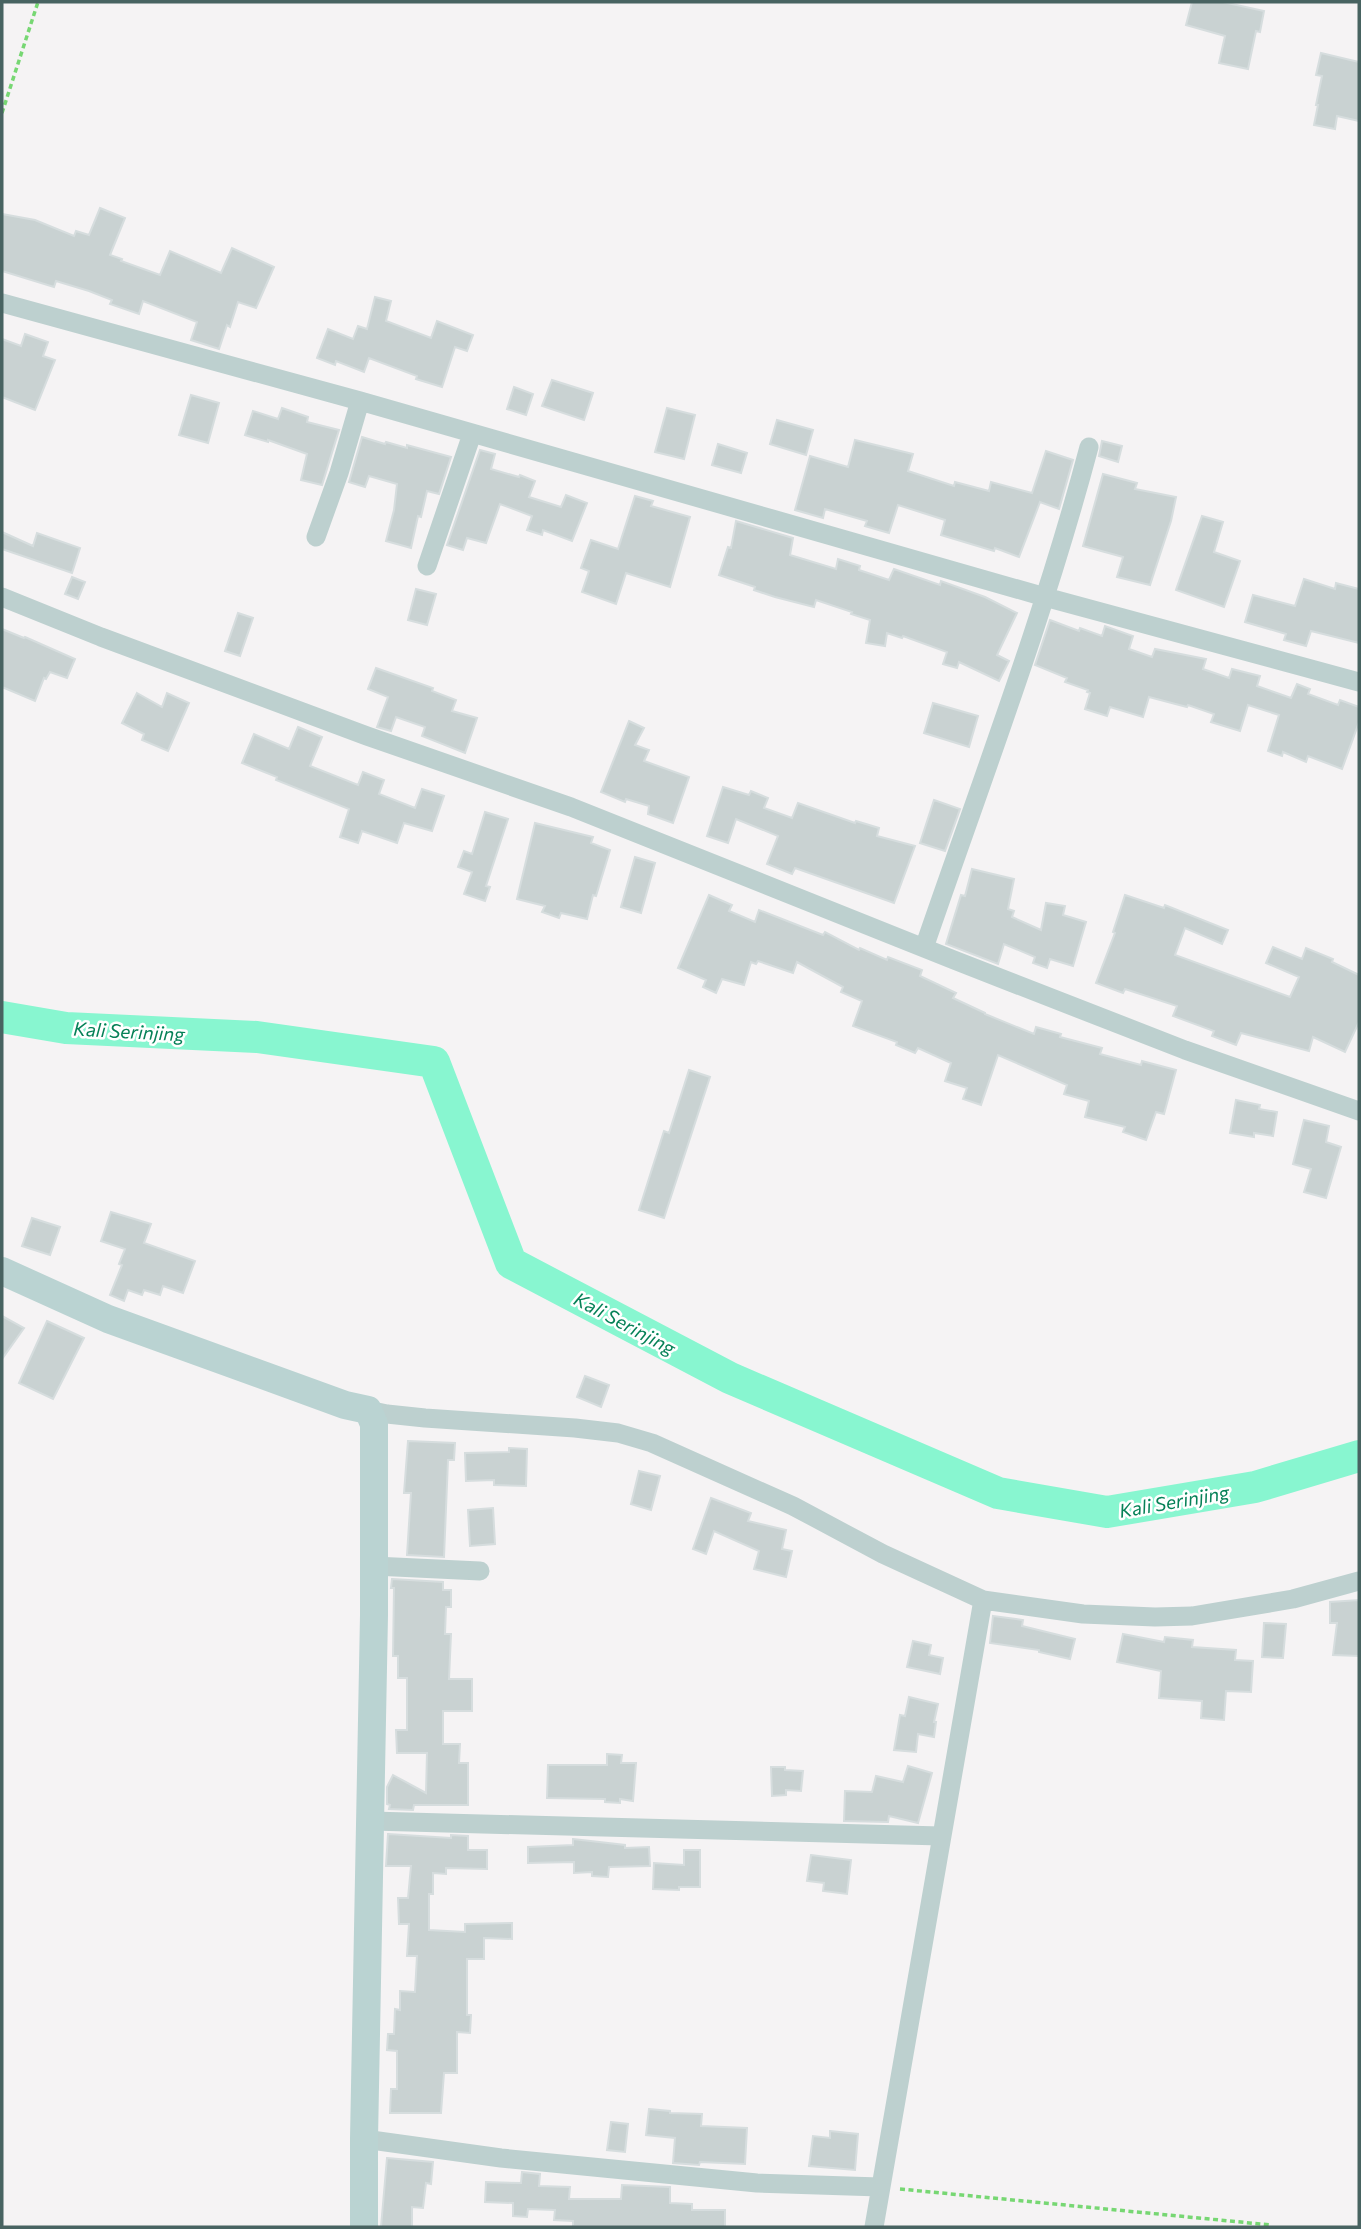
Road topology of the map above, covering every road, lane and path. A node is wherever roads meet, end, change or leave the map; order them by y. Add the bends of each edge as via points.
1 (38, 2) edge
2 (2, 113) edge
3 (2, 303) edge
4 (360, 401) junction
5 (472, 433) junction
6 (1089, 446) dead end
7 (316, 537) dead end
8 (427, 566) dead end
9 (2, 597) edge
10 (1045, 597) junction
11 (1359, 682) edge
12 (924, 948) junction
13 (1359, 1111) edge
14 (2, 1271) edge
15 (368, 1410) junction
16 (374, 1566) junction
17 (480, 1571) dead end
18 (1359, 1581) edge
19 (983, 1600) junction
20 (371, 1821) junction
21 (941, 1836) junction
22 (364, 2139) junction
23 (880, 2187) junction
24 (1271, 2225) dead end
25 (364, 2227) edge
26 (873, 2227) edge

1 - 2 path
3 - 4 street
4 - 5 street
4 - 7 street
5 - 8 street
5 - 10 street
6 - 10 street
9 - 12 street via 101,638 571,807
10 - 11 street
10 - 12 street
12 - 13 street via 1185,1050
14 - 15 street via 108,1319
15 - 16 street via 374,1424
15 - 19 street via 575,1428 652,1443 793,1506
16 - 17 street
16 - 20 street
18 - 19 street via 1293,1600 1155,1618 1083,1614
19 - 21 street
20 - 21 street
20 - 22 street
21 - 23 street
22 - 23 street via 501,2158 757,2183
22 - 25 street
23 - 24 path
23 - 26 street

